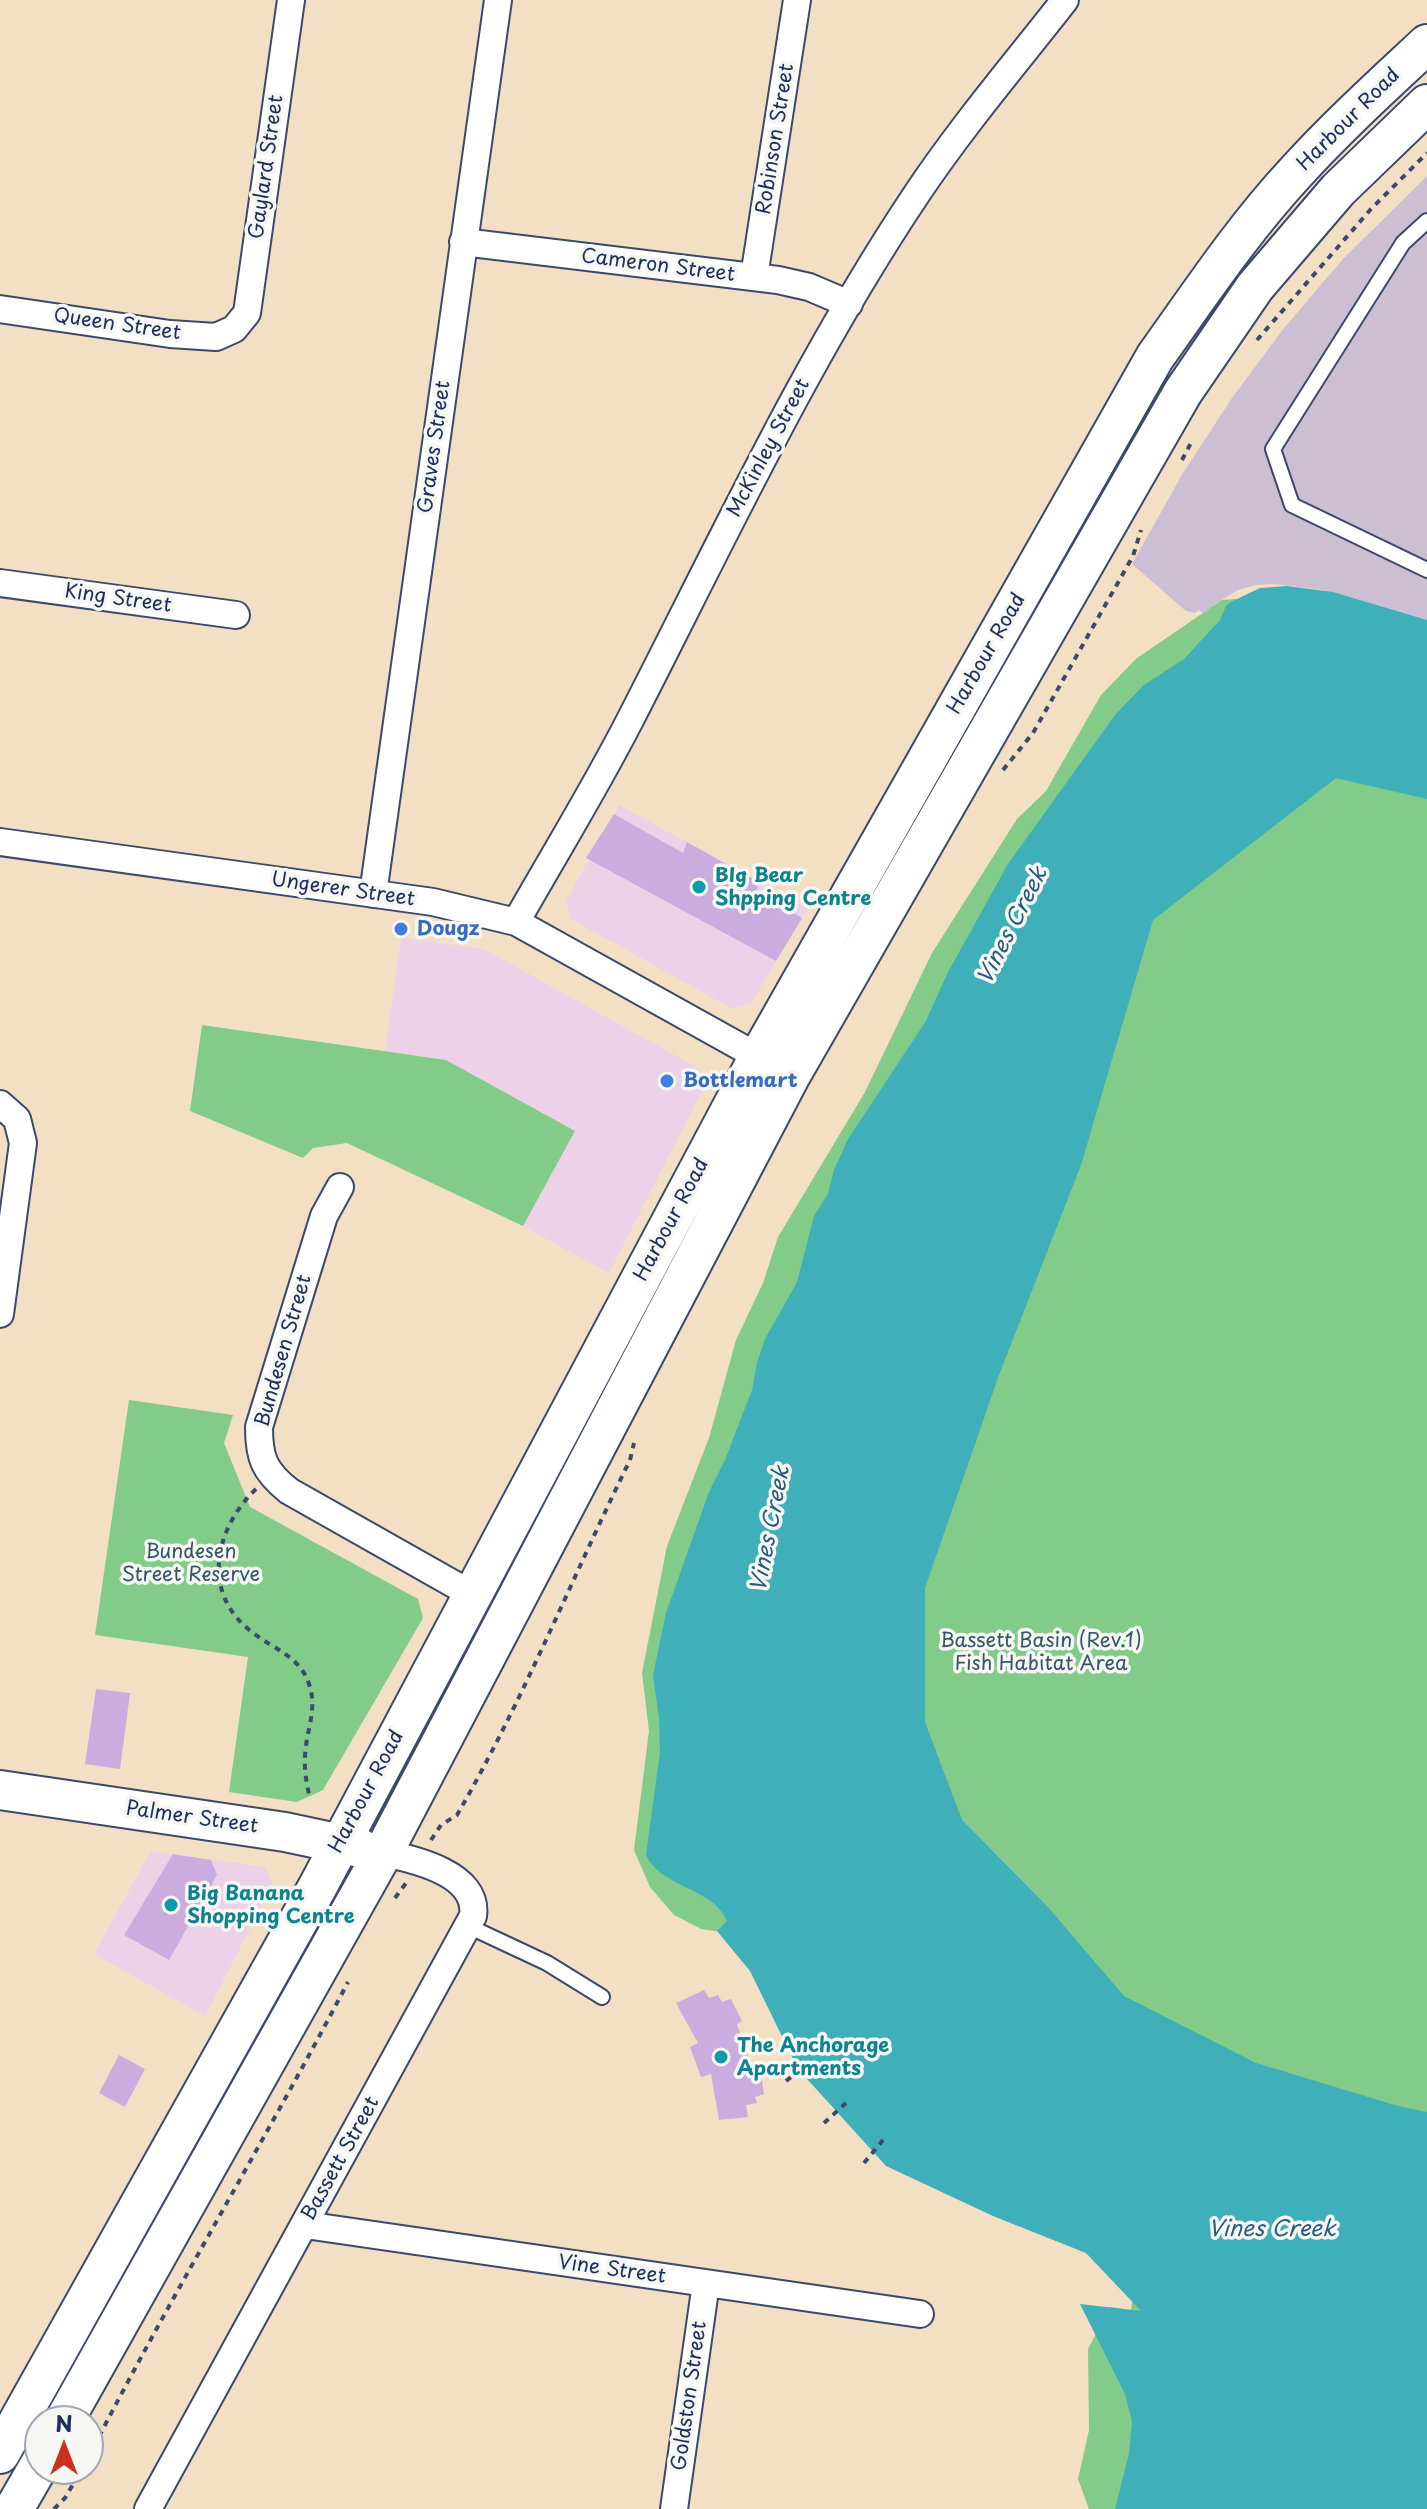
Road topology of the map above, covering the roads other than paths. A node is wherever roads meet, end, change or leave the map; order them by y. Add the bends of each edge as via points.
1 (291, 0) edge
2 (498, 0) edge
3 (797, 0) edge
4 (1065, 0) edge
5 (1427, 44) edge
6 (1427, 104) edge
7 (1427, 221) edge
8 (463, 242) junction
9 (754, 277) junction
10 (849, 304) junction
11 (0, 309) edge
12 (234, 329) joint
13 (1427, 570) edge
14 (0, 583) edge
15 (236, 615) dead end
16 (0, 842) edge
17 (373, 894) junction
18 (516, 922) junction
19 (775, 1066) junction
20 (8, 1112) edge
21 (340, 1187) dead end
22 (0, 1314) edge
23 (473, 1595) junction
24 (0, 1790) edge
25 (339, 1843) junction
26 (383, 1853) junction
27 (468, 1926) junction
28 (602, 1997) dead end
29 (305, 2225) junction
30 (706, 2283) junction
31 (920, 2314) dead end
32 (73, 2405) edge
33 (0, 2454) edge
34 (28, 2485) edge
35 (14, 2509) edge
36 (148, 2509) edge
37 (674, 2509) edge

1 - 12 street, Gaylard Street via 247,313
2 - 8 street, Graves Street
3 - 9 street, Robinson Street
4 - 10 street, McKinley Street via 917,193
5 - 19 main road, Harbour Road via 1294,174 1155,357
6 - 19 main road, Harbour Road via 1338,190 1255,287 1183,392
7 - 13 lane via 1403,243 1273,449 1292,505
8 - 9 street, Cameron Street
8 - 17 street, Graves Street
9 - 10 street, Cameron Street via 809,287
10 - 18 street, McKinley Street via 791,403 627,726
11 - 12 street, Queen Street via 170,334 216,337
14 - 15 street, King Street
16 - 17 street, Ungerer Street
17 - 18 street, Ungerer Street
18 - 19 street, Ungerer Street
19 - 23 main road, Harbour Road
19 - 26 main road, Harbour Road
20 - 22 street via 23,1143
21 - 23 street, Bundesen Street via 324,1216 259,1427 259,1449 272,1477 289,1491
23 - 25 main road, Harbour Road
24 - 25 main road, Palmer Street
25 - 26 main road, Palmer Street
25 - 33 main road, Harbour Road
26 - 27 street via 419,1861 463,1884 475,1904
26 - 32 main road, Harbour Road
27 - 28 lane via 547,1963
27 - 29 street, Bassett Street
29 - 30 street, Vine Street
29 - 36 street, Bassett Street
30 - 31 street, Vine Street
30 - 37 street, Goldston Street
34 - 35 main road

